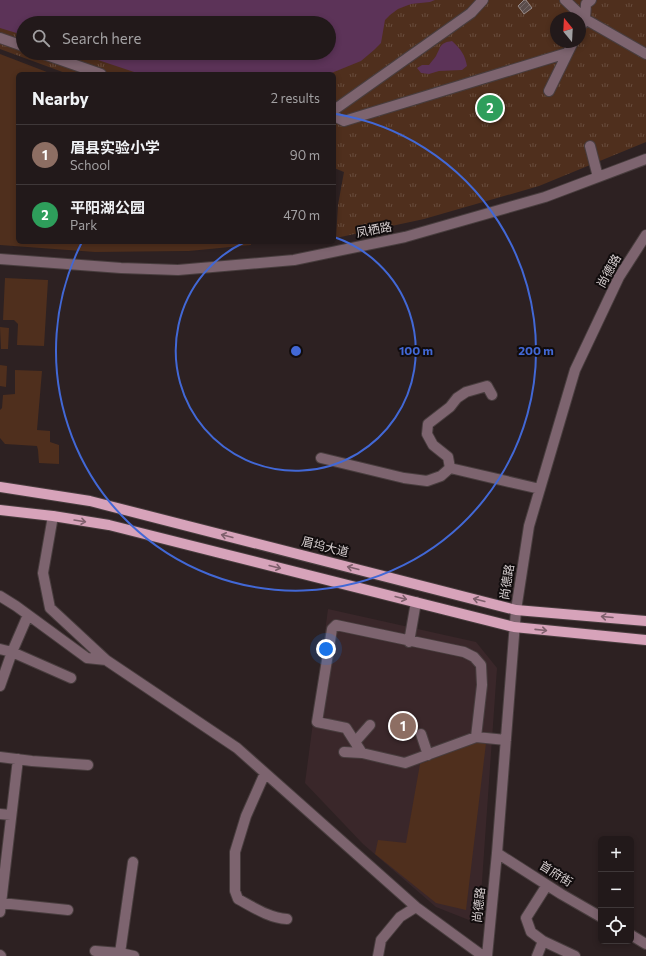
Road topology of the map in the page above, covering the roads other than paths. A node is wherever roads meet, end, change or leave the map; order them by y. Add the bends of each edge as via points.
1 (483, 0) edge
2 (565, 0) edge
3 (591, 0) edge
4 (574, 12) edge
5 (584, 12) edge
6 (586, 26) edge
7 (0, 38) edge
8 (16, 44) edge
9 (570, 48) edge
10 (567, 53) junction
11 (646, 54) edge
12 (61, 60) edge
13 (95, 72) edge
14 (549, 92) dead end
15 (336, 109) edge
16 (336, 117) edge
17 (590, 146) dead end
18 (646, 159) edge
19 (598, 177) junction
20 (646, 235) edge
21 (0, 259) edge
22 (492, 395) dead end
23 (321, 458) dead end
24 (450, 468) junction
25 (0, 487) edge
26 (540, 489) junction
27 (0, 510) edge
28 (53, 516) junction
29 (0, 596) edge
30 (416, 602) junction
31 (516, 610) junction
32 (28, 615) junction
33 (646, 621) edge
34 (514, 627) junction
35 (646, 640) edge
36 (409, 642) junction
37 (0, 649) edge
38 (12, 652) junction
39 (106, 660) junction
40 (71, 678) dead end
41 (0, 686) edge
42 (370, 725) dead end
43 (421, 734) dead end
44 (476, 737) junction
45 (506, 740) junction
46 (355, 742) junction
47 (344, 752) dead end
48 (362, 753) junction
49 (428, 754) junction
50 (0, 757) edge
51 (18, 759) junction
52 (88, 765) dead end
53 (265, 773) junction
54 (0, 814) edge
55 (11, 815) junction
56 (497, 853) junction
57 (3, 854) edge
58 (133, 862) dead end
59 (547, 885) junction
60 (0, 907) edge
61 (416, 907) junction
62 (68, 910) dead end
63 (598, 915) edge
64 (287, 919) dead end
65 (634, 937) edge
66 (543, 941) junction
67 (646, 944) edge
68 (95, 951) dead end
69 (120, 954) junction
70 (134, 956) edge
71 (378, 956) edge
72 (483, 956) edge
73 (487, 956) edge
74 (537, 956) edge
75 (575, 956) edge

1 - 15 street via 471,13
2 - 4 street
3 - 5 street via 586,4
6 - 11 street
7 - 8 street
9 - 10 street
10 - 14 street
10 - 16 street via 344,121
12 - 13 street
17 - 19 street
18 - 19 street, 凤栖路
19 - 21 street, 凤栖路 via 545,197 405,237 294,260 178,270
20 - 26 street, 尚德路 via 619,277 575,370
22 - 24 street via 487,386 466,392 428,424 427,434 433,445 448,457
23 - 24 street via 427,481 441,476
24 - 26 street
31 -> 25 main road, 眉坞大道 via 90,501
26 - 31 street, 尚德路 via 529,526
27 - 28 main road
28 -> 30 main road via 109,525
28 - 39 street via 43,573 50,608
29 - 32 street
30 - 34 main road
30 - 36 street
33 -> 31 main road, 眉坞大道
31 - 34 street, 尚德路
32 - 38 street
32 - 39 street via 87,658
34 -> 35 main road
34 - 45 street, 尚德路
36 - 44 street via 464,652 474,657 481,665 482,685
36 - 46 street via 336,625 332,629 317,722 346,728
37 - 38 street
38 - 40 street
38 - 41 street
39 - 53 street via 237,748
42 - 46 street
43 - 49 street
44 - 45 street
44 - 49 street
45 - 56 street, 尚德路
46 - 48 street
47 - 48 street
48 - 49 street via 405,763
50 - 51 street
51 - 52 street
51 - 55 street
53 - 61 street
53 - 64 street via 234,852 235,891 238,898 268,914
54 - 55 street
55 - 57 street
56 - 59 street, 首府街
56 - 73 street, 尚德路
57 - 60 street
58 - 69 street
59 - 63 street, 首府街
59 - 66 street via 526,918 530,932
60 - 62 street
61 - 71 street via 400,917 381,940
61 - 72 street
65 - 67 street
66 - 74 street
66 - 75 street
68 - 69 street
69 - 70 street

